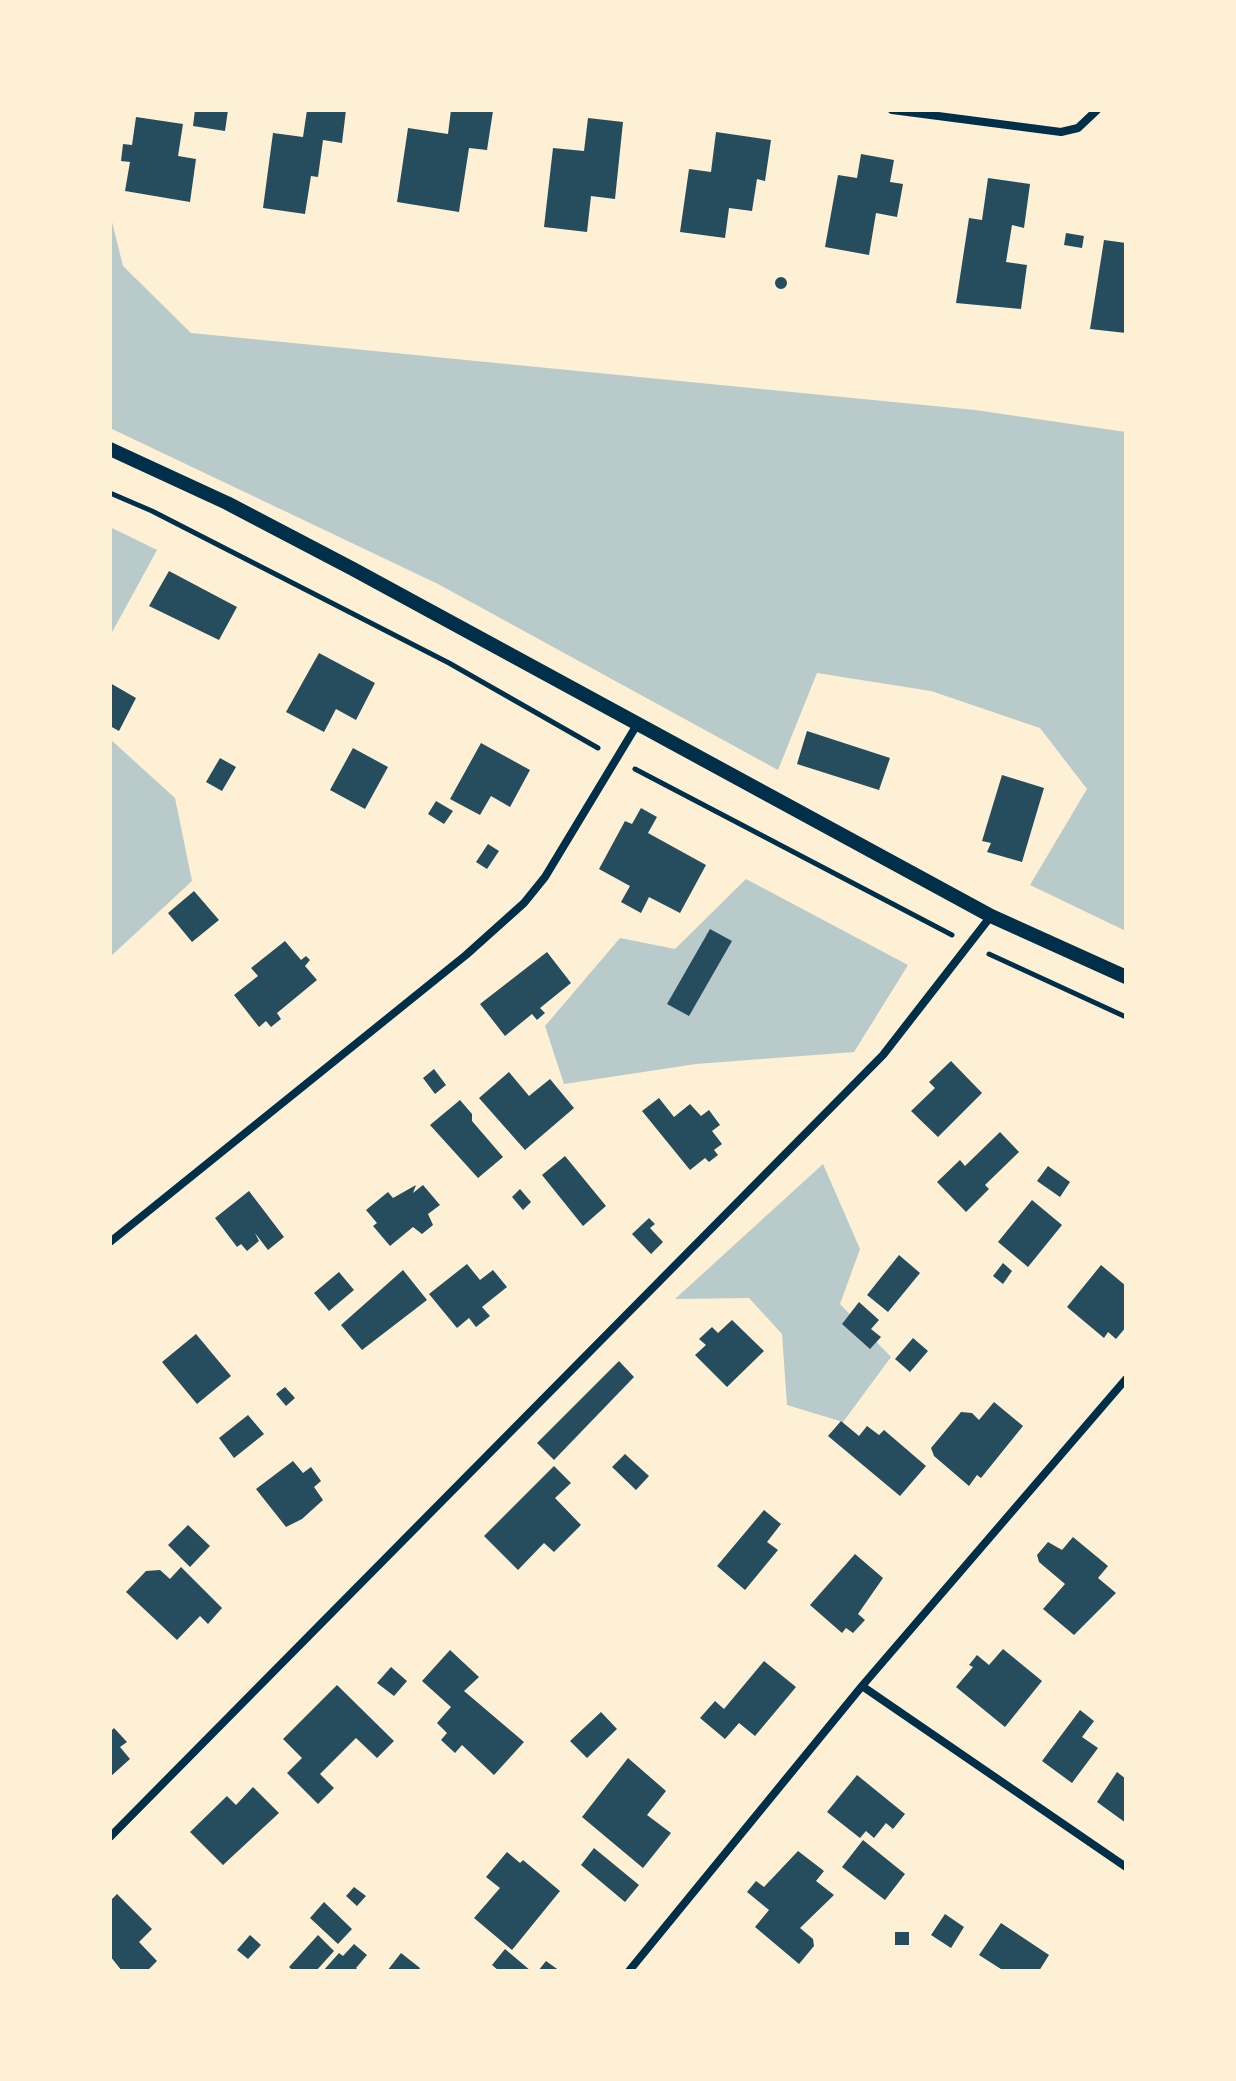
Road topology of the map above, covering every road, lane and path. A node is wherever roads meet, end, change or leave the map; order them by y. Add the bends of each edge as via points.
1 (892, 110) edge
2 (1097, 110) edge
3 (110, 449) edge
4 (638, 723) junction
5 (991, 916) junction
6 (1126, 977) edge
7 (110, 1242) edge
8 (1126, 1379) edge
9 (862, 1686) junction
10 (110, 1837) edge
11 (1126, 1867) edge
12 (629, 1971) edge

1 - 2 street via 1061,132 1078,128
3 - 4 street via 241,510
4 - 5 street
4 - 7 street via 524,903
5 - 6 street
5 - 10 street via 883,1055
8 - 9 street
9 - 11 street
9 - 12 street

